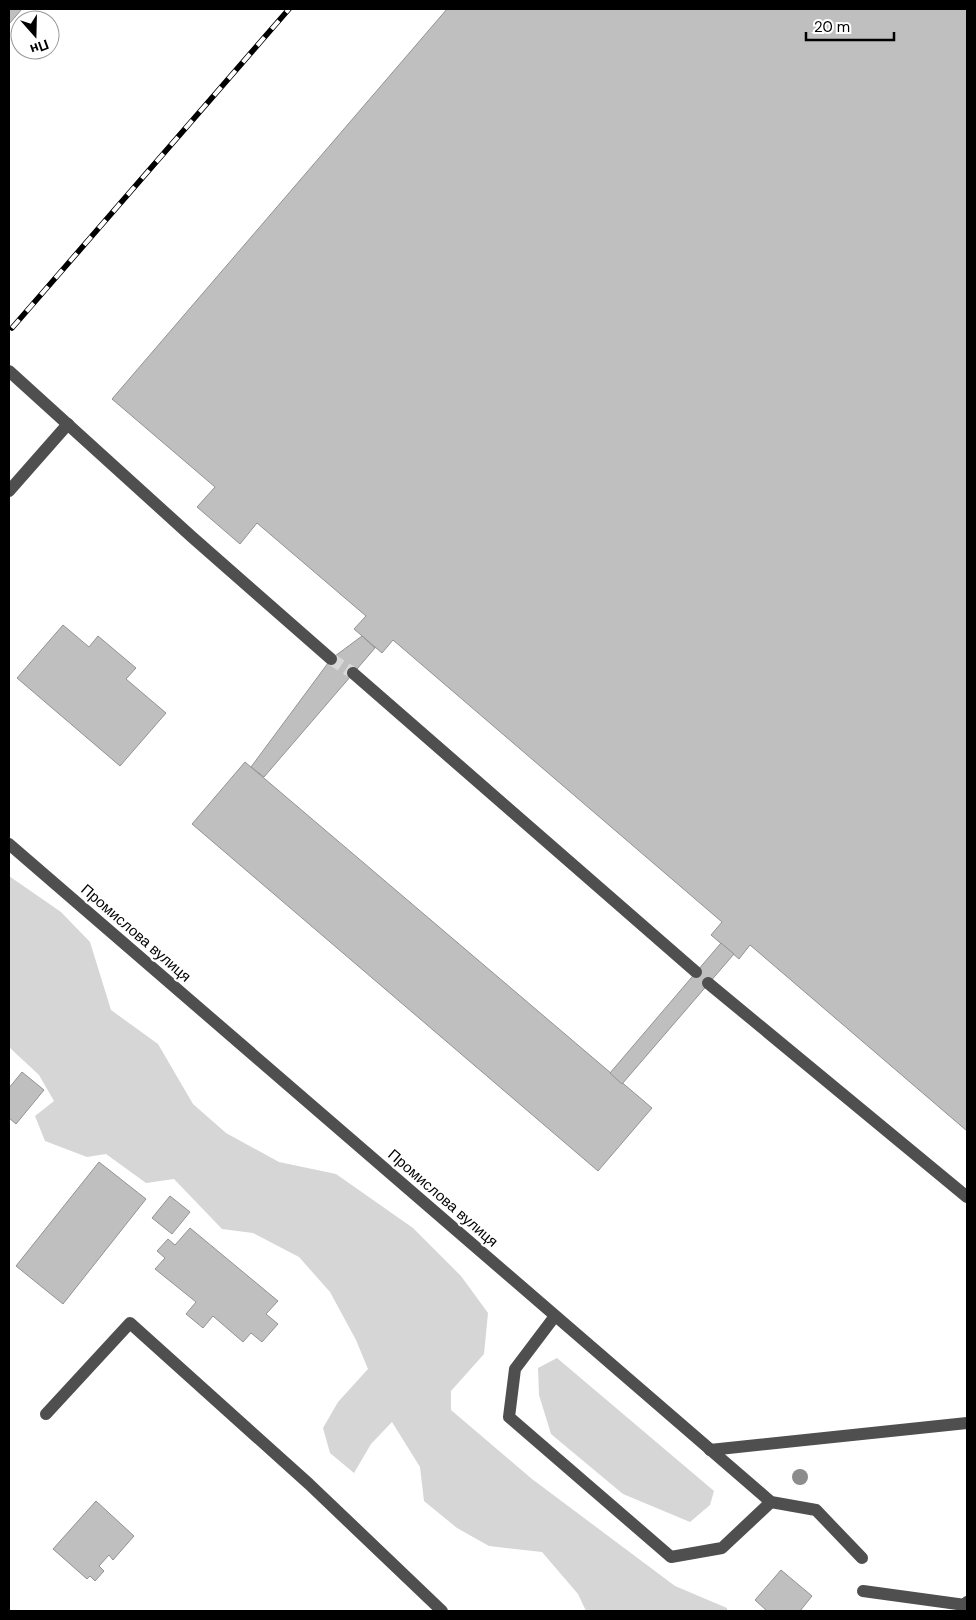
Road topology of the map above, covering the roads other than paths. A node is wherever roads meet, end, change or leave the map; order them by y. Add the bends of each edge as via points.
1 (9, 371) edge
2 (68, 424) junction
3 (9, 491) edge
4 (331, 659) tunnel mouth
5 (353, 673) tunnel mouth
6 (9, 844) edge
7 (696, 972) dead end
8 (708, 983) dead end
9 (967, 1197) edge
10 (555, 1316) junction
11 (46, 1414) dead end
12 (967, 1423) edge
13 (710, 1450) junction
14 (771, 1502) junction
15 (862, 1558) dead end
16 (862, 1591) dead end
17 (967, 1602) edge
18 (442, 1611) edge

1 - 2 street
2 - 3 street
2 - 4 street
5 - 7 street
6 - 10 street, Промислова вулиця
8 - 9 street
10 - 13 street, Промислова вулиця
10 - 14 street via 515,1369 509,1418 671,1557 722,1548
11 - 18 street via 130,1323 309,1484
12 - 13 street
13 - 14 street, Промислова вулиця
14 - 15 street via 816,1510
16 - 17 street via 965,1605

